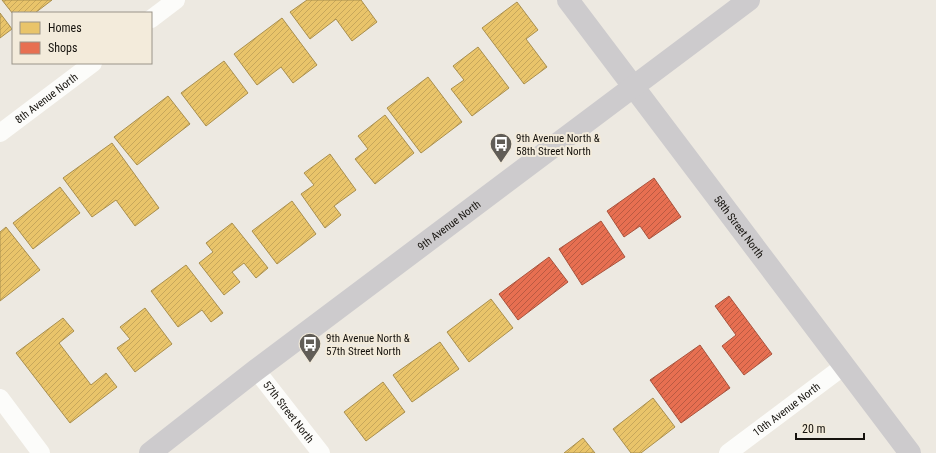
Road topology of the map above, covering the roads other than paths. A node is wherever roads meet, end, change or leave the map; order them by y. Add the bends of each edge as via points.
1 (176, 0) edge
2 (568, 0) edge
3 (749, 0) edge
4 (152, 18) edge
5 (92, 64) edge
6 (634, 87) junction
7 (0, 133) edge
8 (844, 366) junction
9 (256, 370) junction
10 (0, 398) edge
11 (41, 453) edge
12 (150, 453) edge
13 (321, 453) edge
14 (728, 453) edge
15 (910, 453) edge

1 - 4 street
2 - 6 street, 58th Street North
3 - 6 street, 9th Avenue North
5 - 7 street, 8th Avenue North
6 - 8 street, 58th Street North
6 - 9 street, 9th Avenue North
8 - 14 street, 10th Avenue North
8 - 15 street, 58th Street North
9 - 12 street, 9th Avenue North
9 - 13 street, 57th Street North
10 - 11 street

